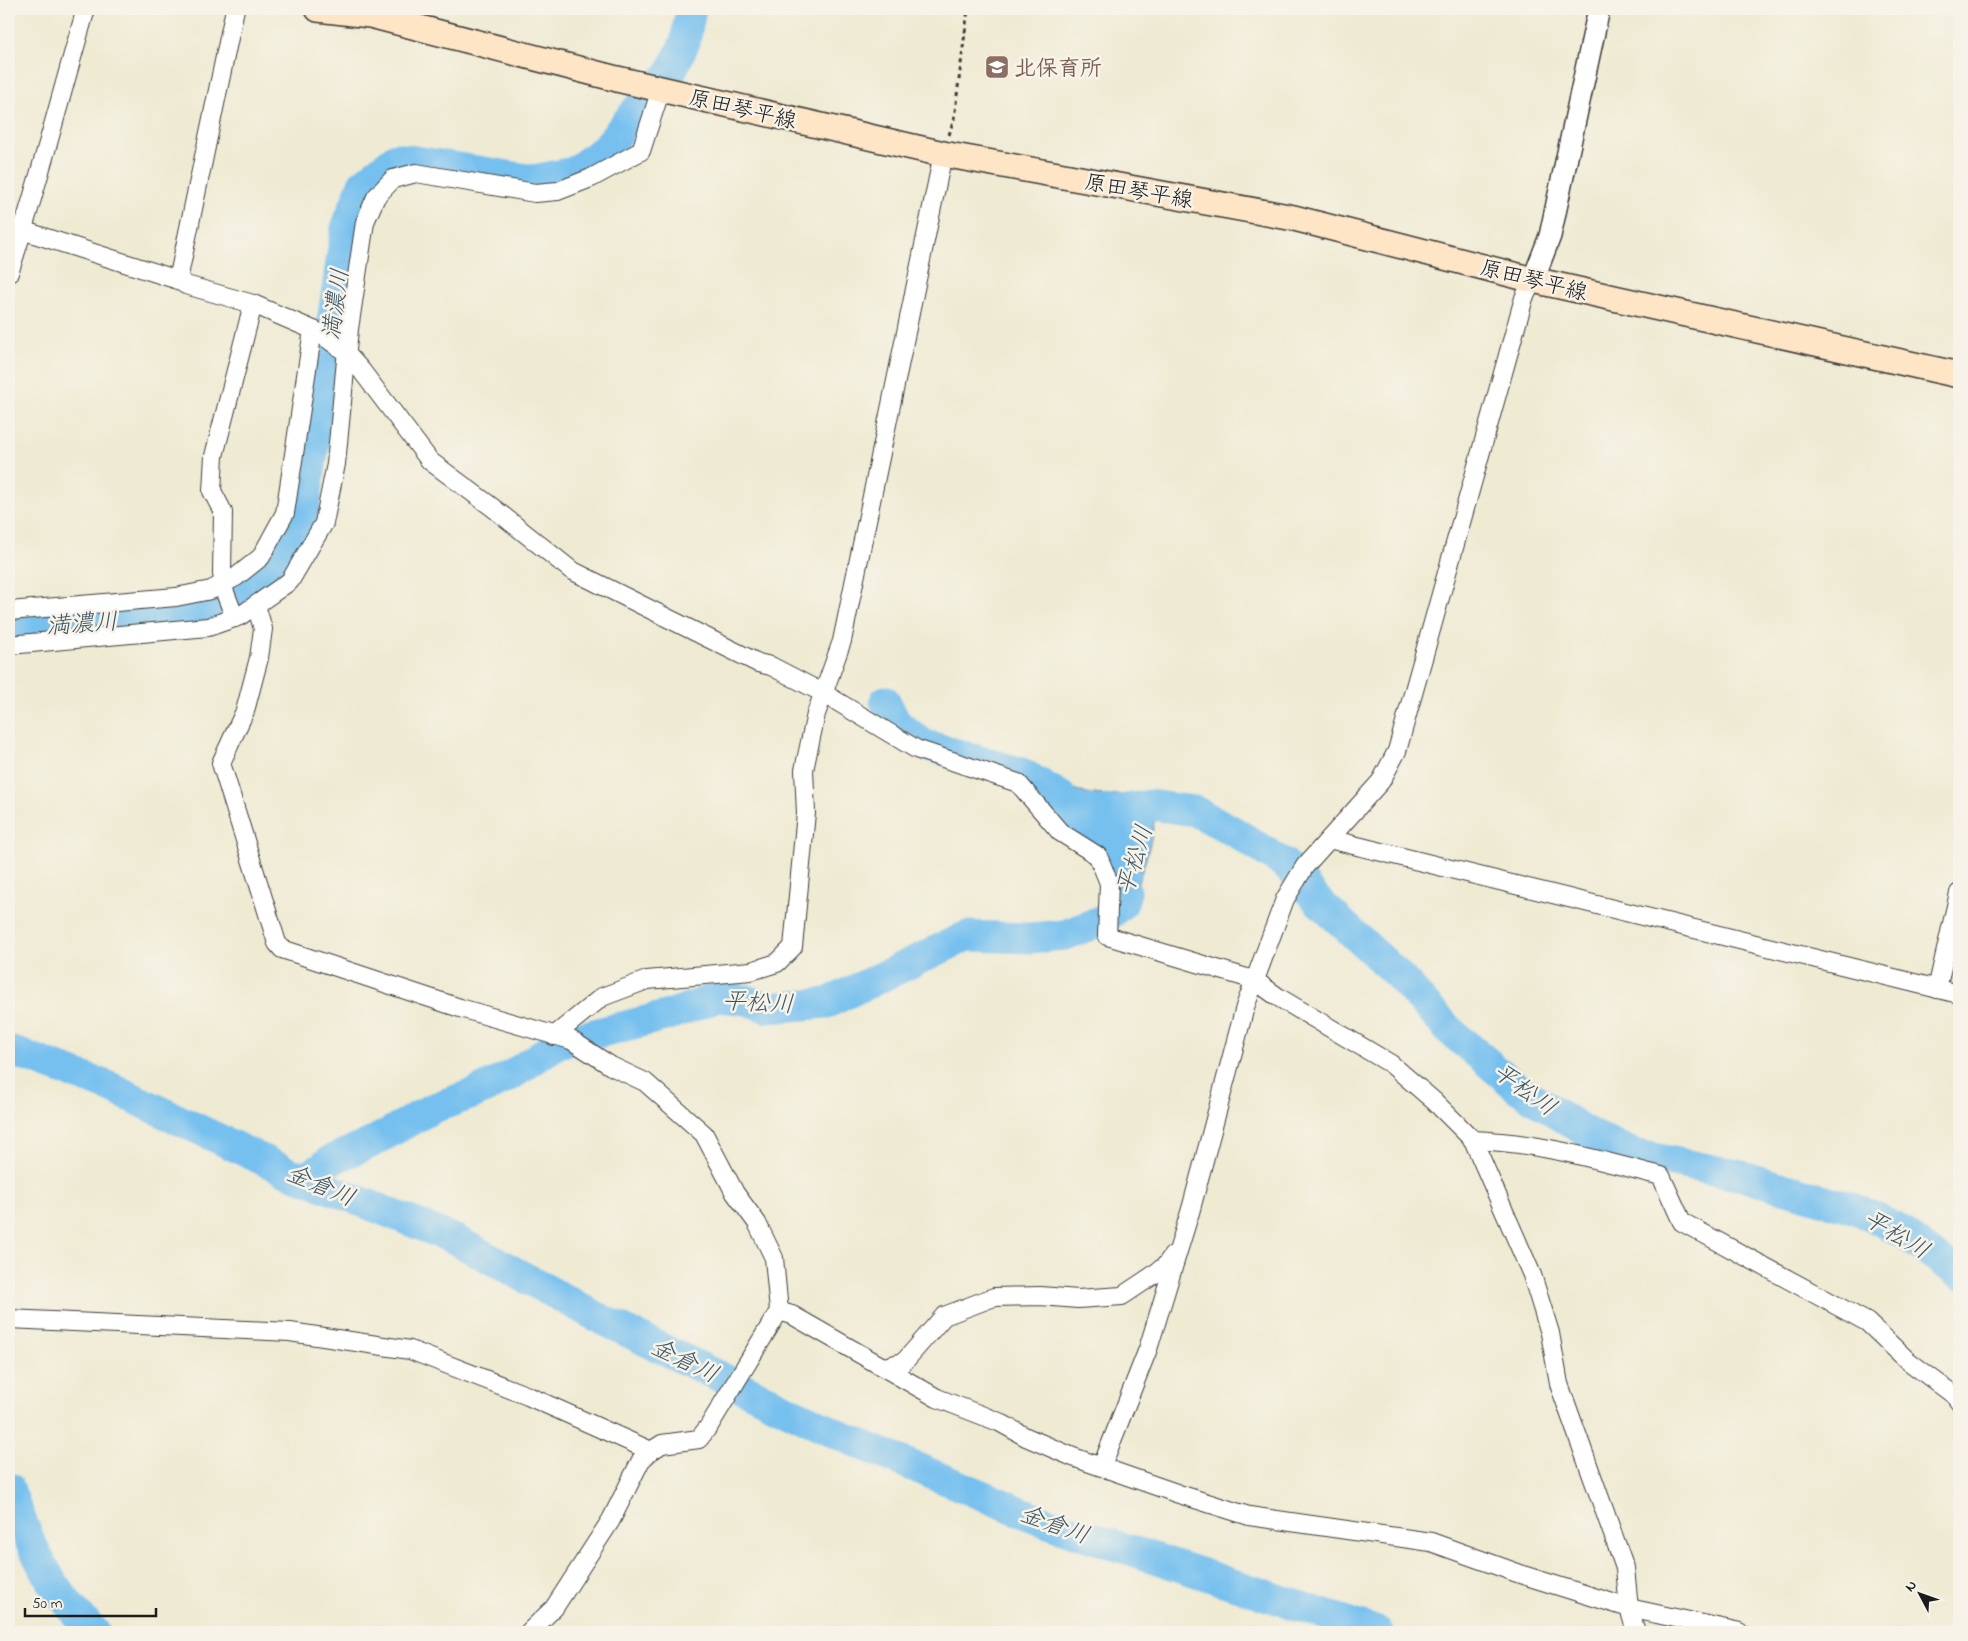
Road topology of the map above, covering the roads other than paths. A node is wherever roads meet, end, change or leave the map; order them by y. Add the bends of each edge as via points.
1 (86, 9) edge
2 (236, 9) edge
3 (318, 9) edge
4 (1599, 9) edge
5 (661, 89) junction
6 (943, 154) junction
7 (16, 229) edge
8 (9, 273) edge
9 (178, 280) junction
10 (1533, 280) junction
11 (254, 304) junction
12 (316, 331) junction
13 (345, 353) junction
14 (1959, 375) edge
15 (224, 587) junction
16 (256, 605) junction
17 (9, 610) edge
18 (234, 618) junction
19 (9, 645) edge
20 (823, 694) junction
21 (1329, 839) junction
22 (1959, 893) edge
23 (1254, 980) junction
24 (1937, 989) junction
25 (1959, 994) edge
26 (554, 1036) junction
27 (1473, 1140) junction
28 (1177, 1250) junction
29 (779, 1311) junction
30 (9, 1319) edge
31 (884, 1368) junction
32 (1959, 1402) edge
33 (651, 1450) junction
34 (1102, 1466) junction
35 (1629, 1608) junction
36 (529, 1632) edge
37 (1636, 1632) edge
38 (1740, 1632) edge

1 - 7 street via 47,141 36,192
2 - 9 street
3 - 5 main road, 原田琴平線 via 370,15
4 - 10 street via 1550,236
5 - 6 main road, 原田琴平線
5 - 13 street via 641,151 591,178 558,190 536,193 416,173 394,179 376,197 365,222
6 - 10 main road, 原田琴平線 via 1294,218
6 - 20 street via 842,641
7 - 8 street
7 - 9 street
9 - 11 street
10 - 14 main road, 原田琴平線
10 - 21 street via 1524,298 1482,440 1479,462 1397,751 1381,781
11 - 12 street
11 - 15 street via 214,456 212,491 223,512
12 - 13 street
12 - 15 street via 285,513 261,558
13 - 16 street via 336,464 324,523 290,582
13 - 20 street via 430,461 571,570
15 - 17 street via 176,597
15 - 18 street
16 - 18 street
16 - 26 street via 263,629 259,658 245,711 220,763 277,942 282,949
18 - 19 street via 208,627
20 - 23 street via 916,749 1018,783 1060,832 1098,856 1109,883 1107,936
20 - 26 street via 804,770 806,813 793,947 777,963 751,971 647,980 602,997
21 - 23 street via 1305,866 1285,899
21 - 24 street
22 - 24 street
23 - 27 street via 1391,1064
23 - 28 street
24 - 25 street
26 - 29 street via 571,1040 611,1066 645,1082 704,1134 774,1258
27 - 32 street via 1511,1141 1661,1176 1682,1222 1867,1322
27 - 35 street via 1532,1275 1550,1333 1558,1384 1625,1568
28 - 31 street via 1166,1265 1122,1296 1078,1299 994,1297 944,1316 904,1362
28 - 34 street via 1148,1348
29 - 31 street via 792,1315
29 - 33 street via 699,1439 662,1444
30 - 33 street via 290,1332 410,1350 528,1396
31 - 34 street via 937,1398 999,1422 1073,1457
33 - 36 street via 642,1460 611,1520 554,1608
34 - 35 street via 1249,1516 1431,1542
35 - 37 street
35 - 38 street

